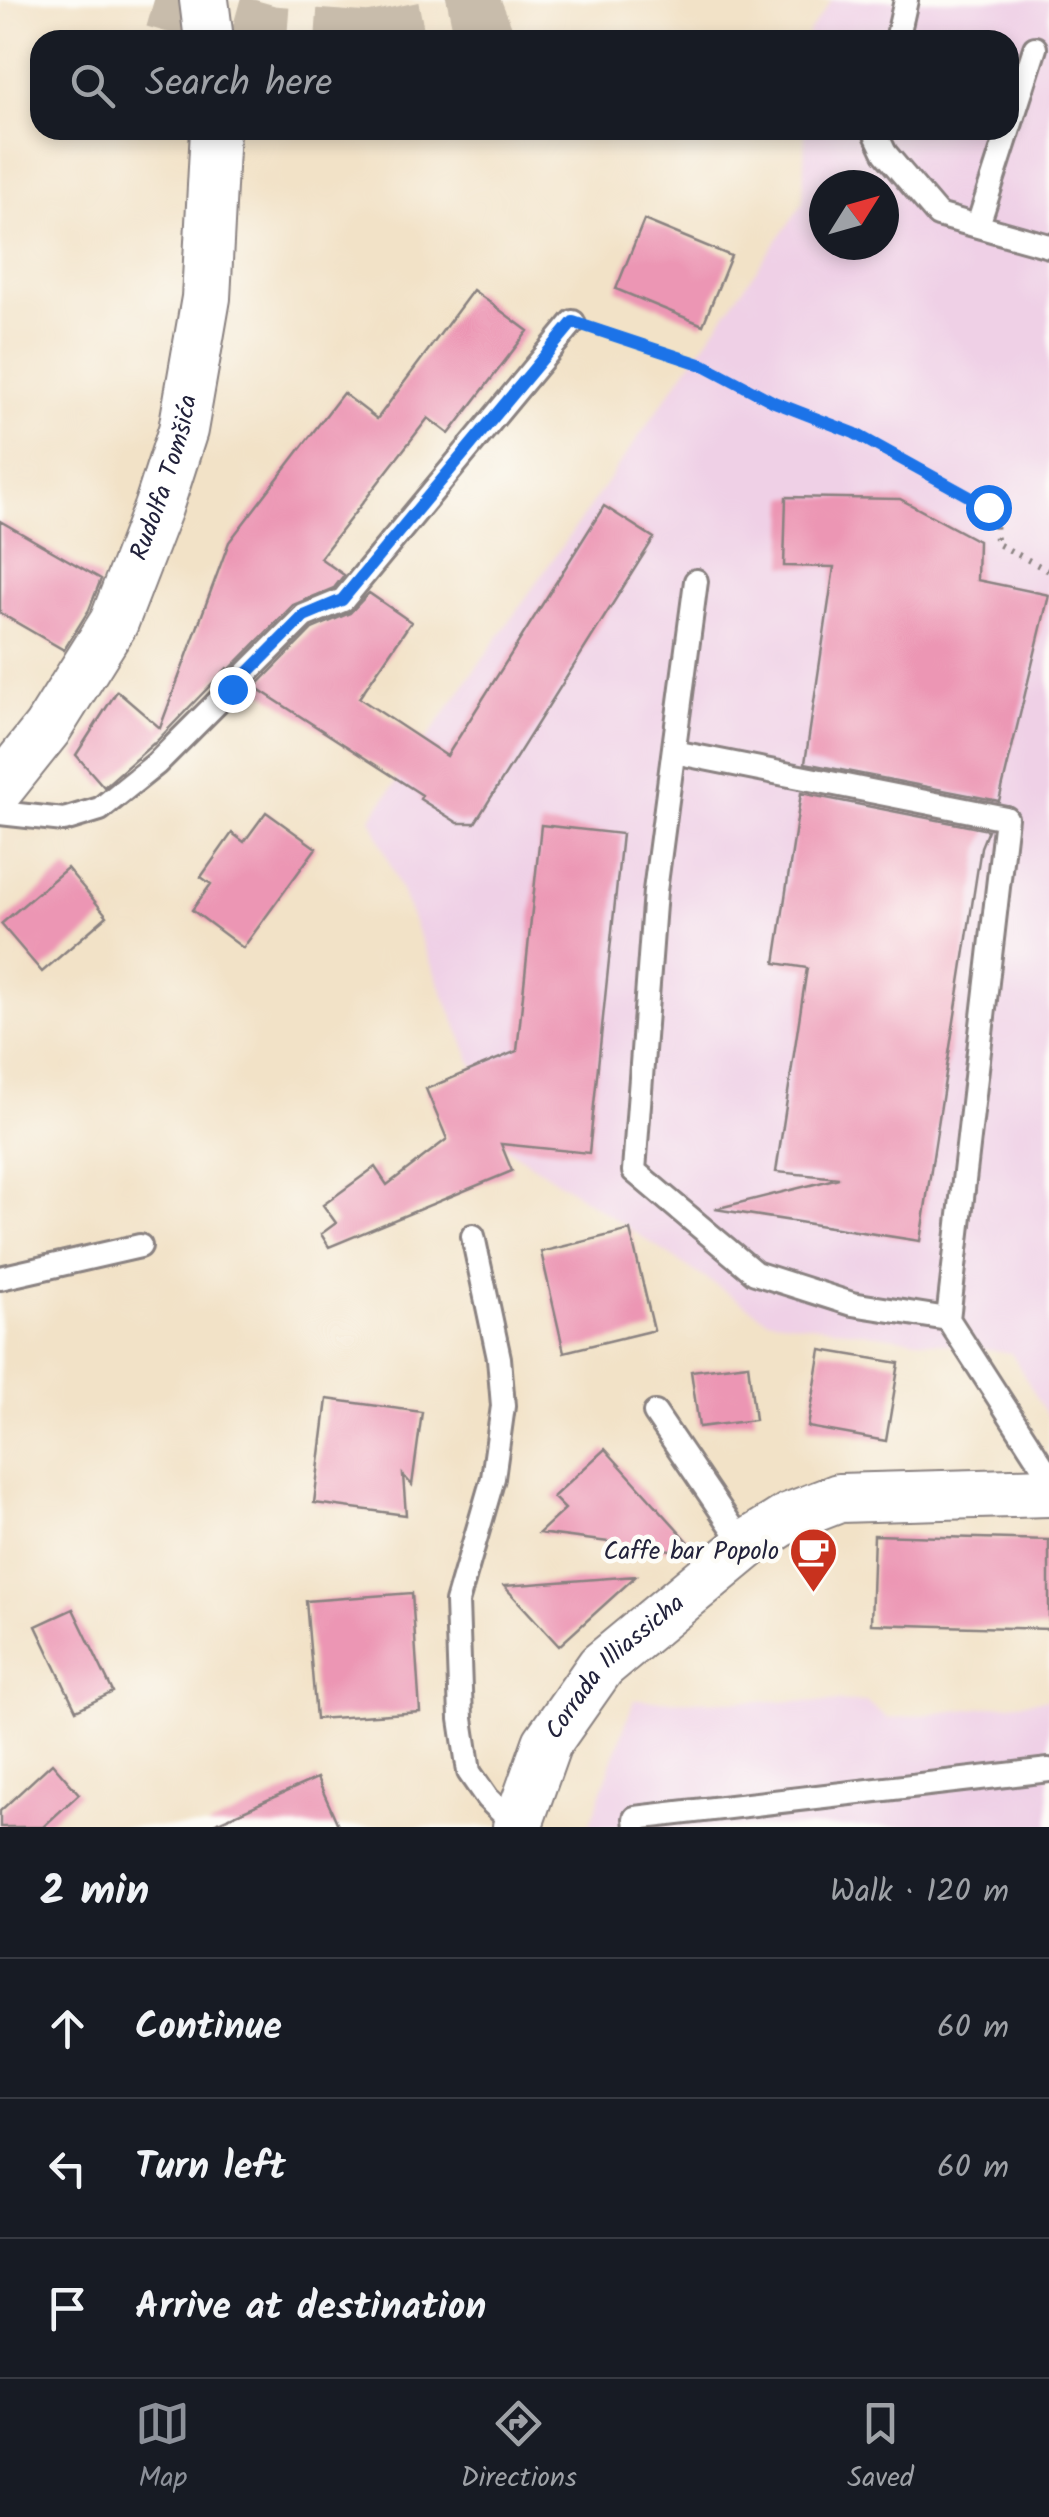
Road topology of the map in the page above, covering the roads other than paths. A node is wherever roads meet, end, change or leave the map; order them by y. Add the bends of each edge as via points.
1 (204, 0) edge
2 (906, 0) edge
3 (207, 30) edge
4 (900, 30) edge
5 (1035, 48) dead end
6 (1019, 98) edge
7 (214, 140) edge
8 (879, 140) edge
9 (1005, 140) edge
10 (978, 225) junction
11 (1049, 246) edge
12 (573, 322) road end
13 (696, 581) dead end
14 (674, 752) junction
15 (0, 788) edge
16 (0, 813) edge
17 (472, 1236) dead end
18 (140, 1246) dead end
19 (0, 1278) edge
20 (948, 1319) junction
21 (655, 1412) dead end
22 (1049, 1476) edge
23 (1049, 1492) edge
24 (745, 1546) junction
25 (1049, 1770) edge
26 (517, 1827) edge
27 (636, 1827) edge

1 - 3 street
2 - 4 lane
5 - 6 lane
7 - 15 street, Rudolfa Tomšića via 206,298 183,430 158,508 114,622
8 - 10 lane via 938,215
9 - 10 lane
10 - 11 lane
12 - 16 lane via 342,600 304,616 156,764 100,808 64,820
13 - 14 lane
14 - 20 lane via 655,891 634,1170 755,1273 852,1304
14 - 20 lane via 1006,818
17 - 26 lane via 503,1406 493,1478 457,1602 461,1719 469,1772
18 - 19 lane
20 - 22 lane
21 - 24 lane
23 - 24 street, Corrada Illiassicha via 839,1498 790,1517
24 - 26 street, Corrada Illiassicha via 601,1666 547,1742
25 - 27 lane via 636,1818

